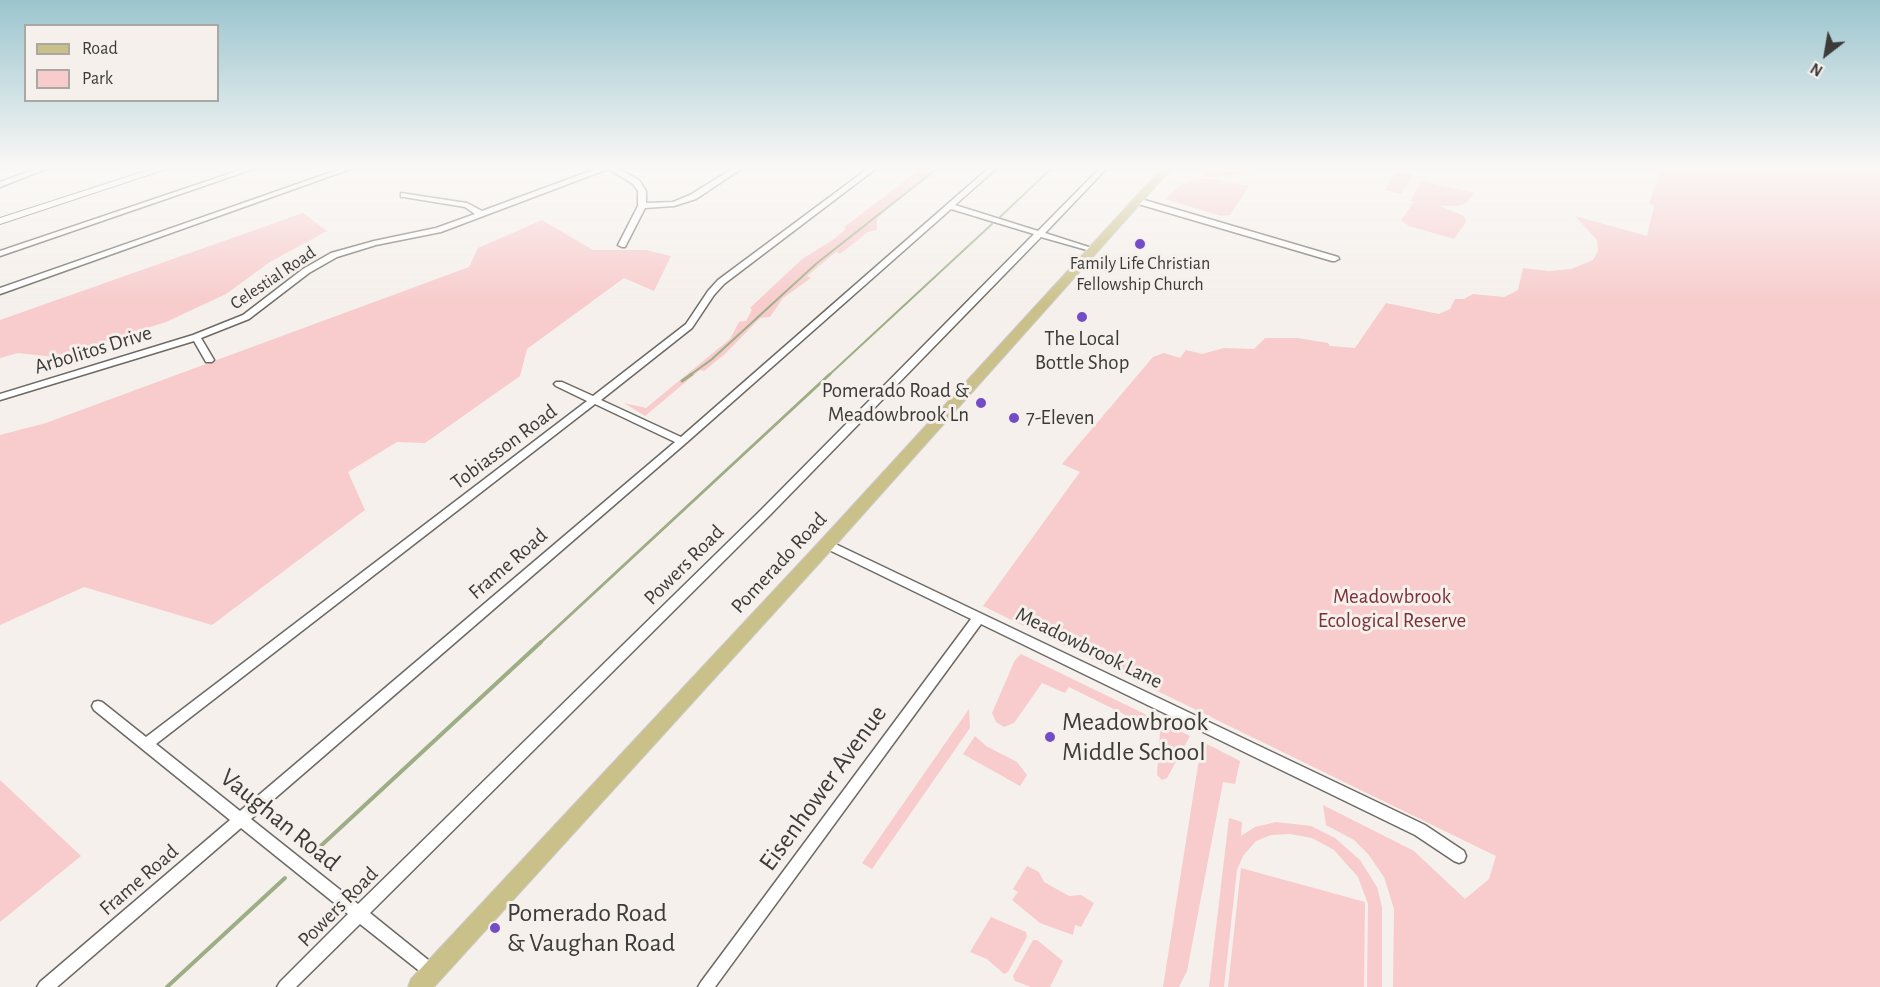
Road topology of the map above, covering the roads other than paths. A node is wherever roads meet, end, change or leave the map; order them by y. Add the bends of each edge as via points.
1 (18, 213) edge
2 (19, 213) edge
3 (120, 213) edge
4 (221, 213) edge
5 (638, 213) edge
6 (813, 213) edge
7 (941, 213) edge
8 (973, 213) edge
9 (1059, 213) edge
10 (1126, 213) edge
11 (1178, 213) edge
12 (482, 214) edge
13 (0, 219) edge
14 (1039, 233) junction
15 (622, 245) dead end
16 (1094, 250) junction
17 (0, 254) edge
18 (1335, 259) dead end
19 (0, 291) edge
20 (196, 338) junction
21 (209, 360) dead end
22 (559, 384) dead end
23 (0, 397) edge
24 (594, 401) junction
25 (682, 441) junction
26 (827, 544) junction
27 (979, 616) junction
28 (98, 706) dead end
29 (146, 744) junction
30 (240, 819) junction
31 (1459, 856) dead end
32 (359, 914) junction
33 (432, 972) junction
34 (45, 987) edge
35 (285, 987) edge
36 (418, 987) edge
37 (706, 987) edge

1 - 13 street
2 - 13 street
3 - 17 street
4 - 19 street
5 - 15 street
6 - 24 street, Tobiasson Road via 722,282 688,326
7 - 25 street, Frame Road
8 - 14 street
9 - 14 street, Powers Road
10 - 16 main road, Pomerado Road
11 - 18 street
12 - 20 street, Celestial Road via 438,230 334,255 306,271 246,317
14 - 16 street
14 - 32 street, Powers Road via 766,512
16 - 26 main road, Pomerado Road
20 - 21 street
20 - 23 street, Arbolitos Drive
22 - 24 street
24 - 25 street
24 - 29 street, Tobiasson Road
25 - 30 street, Frame Road
26 - 27 street, Meadowbrook Lane
26 - 33 main road, Pomerado Road
27 - 31 street, Meadowbrook Lane via 1420,830
27 - 37 street, Eisenhower Avenue
28 - 29 street, Vaughan Road
29 - 30 street, Vaughan Road
30 - 32 street, Vaughan Road
30 - 34 street, Frame Road
32 - 33 street, Vaughan Road
32 - 35 street, Powers Road
33 - 36 main road, Pomerado Road

